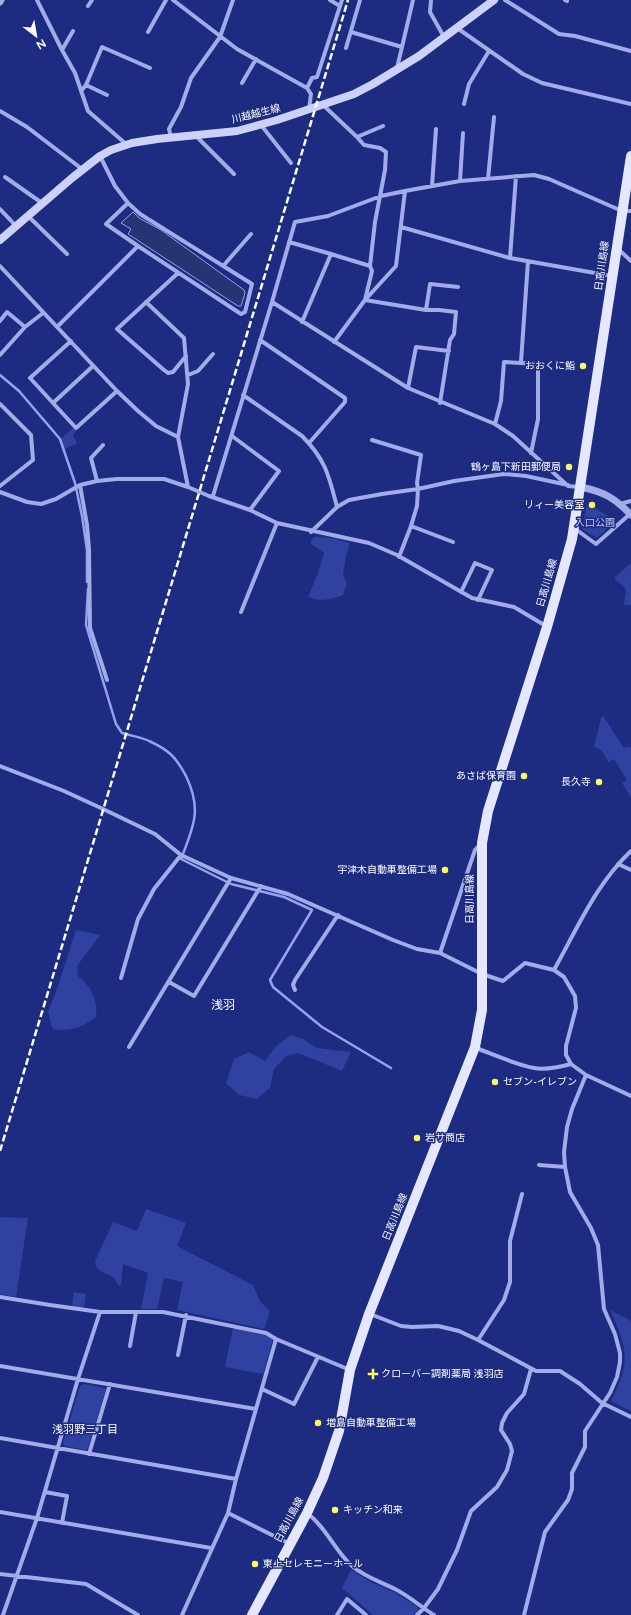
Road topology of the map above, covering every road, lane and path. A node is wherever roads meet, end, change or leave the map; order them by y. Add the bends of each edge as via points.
1 (37, 0) edge
2 (92, 0) edge
3 (166, 0) edge
4 (173, 0) edge
5 (233, 0) edge
6 (330, 0) edge
7 (342, 0) edge
8 (360, 0) edge
9 (413, 0) edge
10 (431, 0) edge
11 (494, 0) edge
12 (506, 0) edge
13 (88, 6) dead end
14 (340, 6) junction
15 (457, 28) junction
16 (73, 31) dead end
17 (148, 32) dead end
18 (351, 32) junction
19 (220, 37) junction
20 (444, 37) junction
21 (402, 47) junction
22 (346, 48) dead end
23 (62, 50) junction
24 (489, 51) junction
25 (631, 51) edge
26 (256, 59) junction
27 (150, 68) dead end
28 (396, 70) junction
29 (242, 83) dead end
30 (86, 85) junction
31 (306, 88) junction
32 (81, 91) junction
33 (107, 95) dead end
34 (464, 104) dead end
35 (631, 104) edge
36 (323, 105) junction
37 (309, 109) junction
38 (0, 111) edge
39 (494, 117) dead end
40 (261, 125) junction
41 (383, 126) dead end
42 (436, 129) dead end
43 (463, 133) dead end
44 (195, 135) junction
45 (171, 137) junction
46 (357, 137) junction
47 (126, 145) junction
48 (100, 156) junction
49 (631, 156) edge
50 (290, 163) dead end
51 (82, 169) junction
52 (234, 174) dead end
53 (516, 176) junction
54 (5, 177) dead end
55 (488, 179) junction
56 (460, 181) junction
57 (432, 186) junction
58 (405, 190) junction
59 (381, 196) junction
60 (42, 203) junction
61 (128, 203) junction
62 (0, 209) edge
63 (626, 211) edge
64 (28, 216) junction
65 (16, 226) junction
66 (401, 227) junction
67 (251, 234) dead end
68 (0, 240) edge
69 (289, 242) junction
70 (138, 246) junction
71 (617, 247) junction
72 (67, 254) dead end
73 (331, 254) junction
74 (510, 258) junction
75 (528, 261) junction
76 (631, 261) edge
77 (224, 265) junction
78 (0, 266) edge
79 (370, 266) junction
80 (178, 273) junction
81 (612, 276) junction
82 (458, 287) dead end
83 (365, 300) junction
84 (146, 302) junction
85 (272, 302) junction
86 (426, 310) junction
87 (43, 312) junction
88 (0, 320) edge
89 (302, 322) junction
90 (58, 326) junction
91 (25, 327) junction
92 (260, 340) junction
93 (71, 341) junction
94 (334, 342) junction
95 (449, 351) junction
96 (213, 354) dead end
97 (0, 355) edge
98 (186, 356) junction
99 (521, 362) junction
100 (94, 366) junction
101 (188, 375) junction
102 (408, 388) junction
103 (117, 391) junction
104 (243, 395) junction
105 (53, 403) junction
106 (440, 403) junction
107 (0, 404) edge
108 (495, 424) junction
109 (232, 436) junction
110 (178, 437) junction
111 (372, 440) dead end
112 (309, 443) junction
113 (103, 445) dead end
114 (531, 453) junction
115 (97, 480) junction
116 (80, 485) junction
117 (0, 486) edge
118 (568, 486) junction
119 (188, 487) junction
120 (581, 487) junction
121 (418, 489) junction
122 (0, 492) edge
123 (213, 496) junction
124 (631, 501) edge
125 (620, 504) junction
126 (337, 507) junction
127 (250, 510) junction
128 (630, 515) edge
129 (277, 523) junction
130 (411, 526) junction
131 (574, 528) junction
132 (311, 532) junction
133 (453, 542) dead end
134 (399, 556) junction
135 (461, 592) junction
136 (478, 600) junction
137 (241, 612) dead end
138 (547, 626) junction
139 (107, 680) dead end
140 (0, 766) edge
141 (482, 843) junction
142 (631, 851) edge
143 (181, 855) junction
144 (618, 864) junction
145 (631, 870) edge
146 (231, 878) junction
147 (261, 886) junction
148 (338, 915) junction
149 (440, 953) junction
150 (554, 970) junction
151 (482, 974) junction
152 (121, 978) dead end
153 (169, 982) junction
154 (296, 990) dead end
155 (129, 1047) dead end
156 (475, 1047) junction
157 (571, 1064) junction
158 (586, 1075) junction
159 (631, 1096) edge
160 (539, 1165) dead end
161 (565, 1167) junction
162 (522, 1194) dead end
163 (0, 1297) edge
164 (100, 1312) junction
165 (136, 1312) junction
166 (369, 1314) junction
167 (186, 1315) junction
168 (276, 1339) junction
169 (478, 1340) junction
170 (130, 1346) dead end
171 (178, 1355) dead end
172 (318, 1357) junction
173 (0, 1366) edge
174 (531, 1369) junction
175 (350, 1370) junction
176 (78, 1379) junction
177 (110, 1384) junction
178 (262, 1389) junction
179 (602, 1403) junction
180 (256, 1409) junction
181 (631, 1417) edge
182 (0, 1438) edge
183 (58, 1448) junction
184 (89, 1454) junction
185 (236, 1478) junction
186 (45, 1492) junction
187 (0, 1512) edge
188 (228, 1513) junction
189 (307, 1513) junction
190 (37, 1518) junction
191 (62, 1523) junction
192 (290, 1544) junction
193 (211, 1548) junction
194 (0, 1574) edge
195 (16, 1577) junction
196 (424, 1608) junction
197 (3, 1615) edge
198 (138, 1615) edge
199 (182, 1615) edge
200 (252, 1615) edge
201 (337, 1615) edge
202 (366, 1615) edge
203 (417, 1615) edge
204 (434, 1615) edge
205 (524, 1615) edge

1 - 23 street
2 - 13 street
3 - 17 street
4 - 19 street
5 - 19 street
6 - 14 street
7 - 14 street
8 - 18 street
9 - 21 street
10 - 20 street via 430,12
11 - 15 main road, 川越越生線
12 - 25 street via 559,34
14 - 31 street via 317,77 312,78
15 - 20 main road, 川越越生線
15 - 24 street
16 - 23 street
18 - 21 street
18 - 22 street
19 - 26 street
19 - 45 street via 191,78 181,107 169,129
20 - 28 main road, 川越越生線
21 - 28 street
23 - 32 street via 75,73
24 - 34 street via 469,84
24 - 35 street via 523,74 542,83
26 - 29 street
26 - 31 street
27 - 30 street via 102,47
28 - 36 main road, 川越越生線 via 354,94
30 - 32 street
30 - 33 street
31 - 37 street via 311,94
32 - 47 street via 88,111
36 - 37 main road, 川越越生線
36 - 46 street
37 - 40 main road, 川越越生線
38 - 51 street via 27,127
39 - 55 street
40 - 44 main road, 川越越生線 via 237,131
40 - 50 street
41 - 46 street
42 - 57 street
43 - 56 street
44 - 45 main road, 川越越生線
44 - 52 street
45 - 47 main road, 川越越生線
46 - 59 street via 364,145 386,152
47 - 48 main road, 川越越生線
48 - 51 main road, 川越越生線
48 - 61 street via 115,186
49 - 63 main road, 日高川島線
51 - 60 main road, 川越越生線
53 - 55 street
53 - 63 street via 534,175 549,179
53 - 74 street
54 - 60 street
55 - 56 street
56 - 57 street
57 - 58 street
58 - 59 street
58 - 66 street
59 - 69 street via 328,216 295,222
59 - 79 street
60 - 64 main road, 川越越生線
61 - 70 street via 106,224
61 - 77 street via 140,214
62 - 65 street
63 - 71 main road, 日高川島線
64 - 65 main road, 川越越生線
64 - 72 street
65 - 68 main road, 川越越生線
66 - 74 street
66 - 83 street via 396,266
67 - 77 street
69 - 73 street
69 - 85 street
70 - 80 street
70 - 90 street
71 - 76 street
71 - 81 main road, 日高川島線
73 - 79 street
73 - 89 street
74 - 75 street
75 - 81 street
75 - 99 street
77 - 80 street via 252,284 245,312 241,314
78 - 87 street
79 - 83 street via 372,271
80 - 84 street
81 - 120 main road, 日高川島線
82 - 86 street via 430,284
83 - 86 street
83 - 94 street
84 - 98 street via 184,338
84 - 98 street via 117,329 168,373 173,372
85 - 89 street
85 - 92 street
86 - 95 street via 456,312
87 - 90 street
87 - 91 street
88 - 91 street via 7,312
89 - 94 street
90 - 93 street
91 - 97 street
92 - 104 street
92 - 112 street via 345,398 346,402
93 - 100 street
93 - 105 street via 30,378
94 - 102 street
95 - 102 street via 416,347
95 - 106 street
96 - 101 street via 198,371
98 - 101 street
99 - 108 street via 504,362 501,401
99 - 114 street via 538,364 538,419
100 - 103 street
100 - 105 street
101 - 110 street
102 - 106 street
103 - 105 street via 76,428
103 - 110 street via 156,426
104 - 109 street
104 - 112 street
106 - 108 street
107 - 117 street via 31,435 33,460
108 - 114 street
109 - 123 street
109 - 127 street via 279,470
110 - 119 street
111 - 121 street via 421,454
112 - 126 street via 326,468
113 - 115 street via 91,458
114 - 118 street
115 - 116 street
115 - 119 street via 164,479
116 - 122 street via 56,499 41,504 27,502
116 - 139 street via 89,550 90,628
118 - 120 street
118 - 121 street via 526,476 504,474
119 - 123 street
120 - 125 street via 599,491
120 - 131 main road, 日高川島線
121 - 126 street via 349,500
121 - 130 street via 417,506
123 - 127 street
124 - 125 street
125 - 128 street
126 - 132 street
127 - 129 street
128 - 131 street via 596,544
129 - 132 street
129 - 137 street
130 - 133 street
130 - 134 street
131 - 138 main road, 日高川島線
132 - 134 street via 369,543
134 - 135 street
135 - 136 street
135 - 136 street via 475,563 492,570
136 - 138 street via 514,607
138 - 141 main road, 日高川島線 via 488,811
140 - 143 street via 64,791 155,834
141 - 149 street via 475,850
141 - 151 main road, 日高川島線
142 - 144 street
143 - 146 street
143 - 152 street via 154,889 138,919
144 - 145 street
144 - 150 street via 600,887
146 - 147 street
146 - 153 street
147 - 148 street via 288,894
147 - 153 street via 194,996
148 - 149 street via 417,949
148 - 154 street via 295,980 293,985
149 - 151 street
150 - 151 street via 525,962 503,981
150 - 157 street via 564,977 575,996 576,1008 566,1046 566,1055
151 - 156 main road, 日高川島線 via 482,1010
153 - 155 street
156 - 157 street via 536,1068
156 - 166 main road, 日高川島線
157 - 158 street
158 - 159 street
158 - 161 street via 567,1127
160 - 161 street
161 - 179 street via 570,1192 598,1245 604,1309 620,1353 617,1377
162 - 169 street via 510,1241 510,1282 504,1300
163 - 164 street
164 - 165 street
164 - 176 street
165 - 167 street
165 - 170 street
166 - 169 street via 401,1326 447,1328
166 - 175 main road, 日高川島線
167 - 168 street via 266,1333
167 - 171 street
168 - 172 street
168 - 178 street
169 - 174 street
172 - 175 street
172 - 178 street via 294,1404
173 - 176 street
174 - 179 street via 560,1372 580,1384
174 - 196 street via 524,1394 507,1413 502,1423 501,1430 512,1452 507,1470 497,1487 471,1511 457,1550 438,1589
175 - 189 main road, 日高川島線 via 336,1440
176 - 177 street
176 - 183 street
177 - 180 street
177 - 184 street
178 - 180 street
179 - 181 street
179 - 205 street via 585,1432 585,1447 572,1473 572,1489 568,1500 545,1532
180 - 185 street
182 - 183 street
183 - 184 street
183 - 186 street
184 - 185 street
185 - 188 street
186 - 190 street
186 - 191 street via 67,1496
187 - 190 street
188 - 192 street
188 - 193 street
189 - 192 main road, 日高川島線
189 - 196 street via 316,1519 335,1547 354,1568 397,1590
190 - 191 street
190 - 195 street
191 - 193 street
192 - 200 main road, 日高川島線
193 - 199 street
194 - 195 street
195 - 197 street
195 - 198 street via 86,1584
196 - 203 street
196 - 204 street
201 - 202 street via 346,1599

